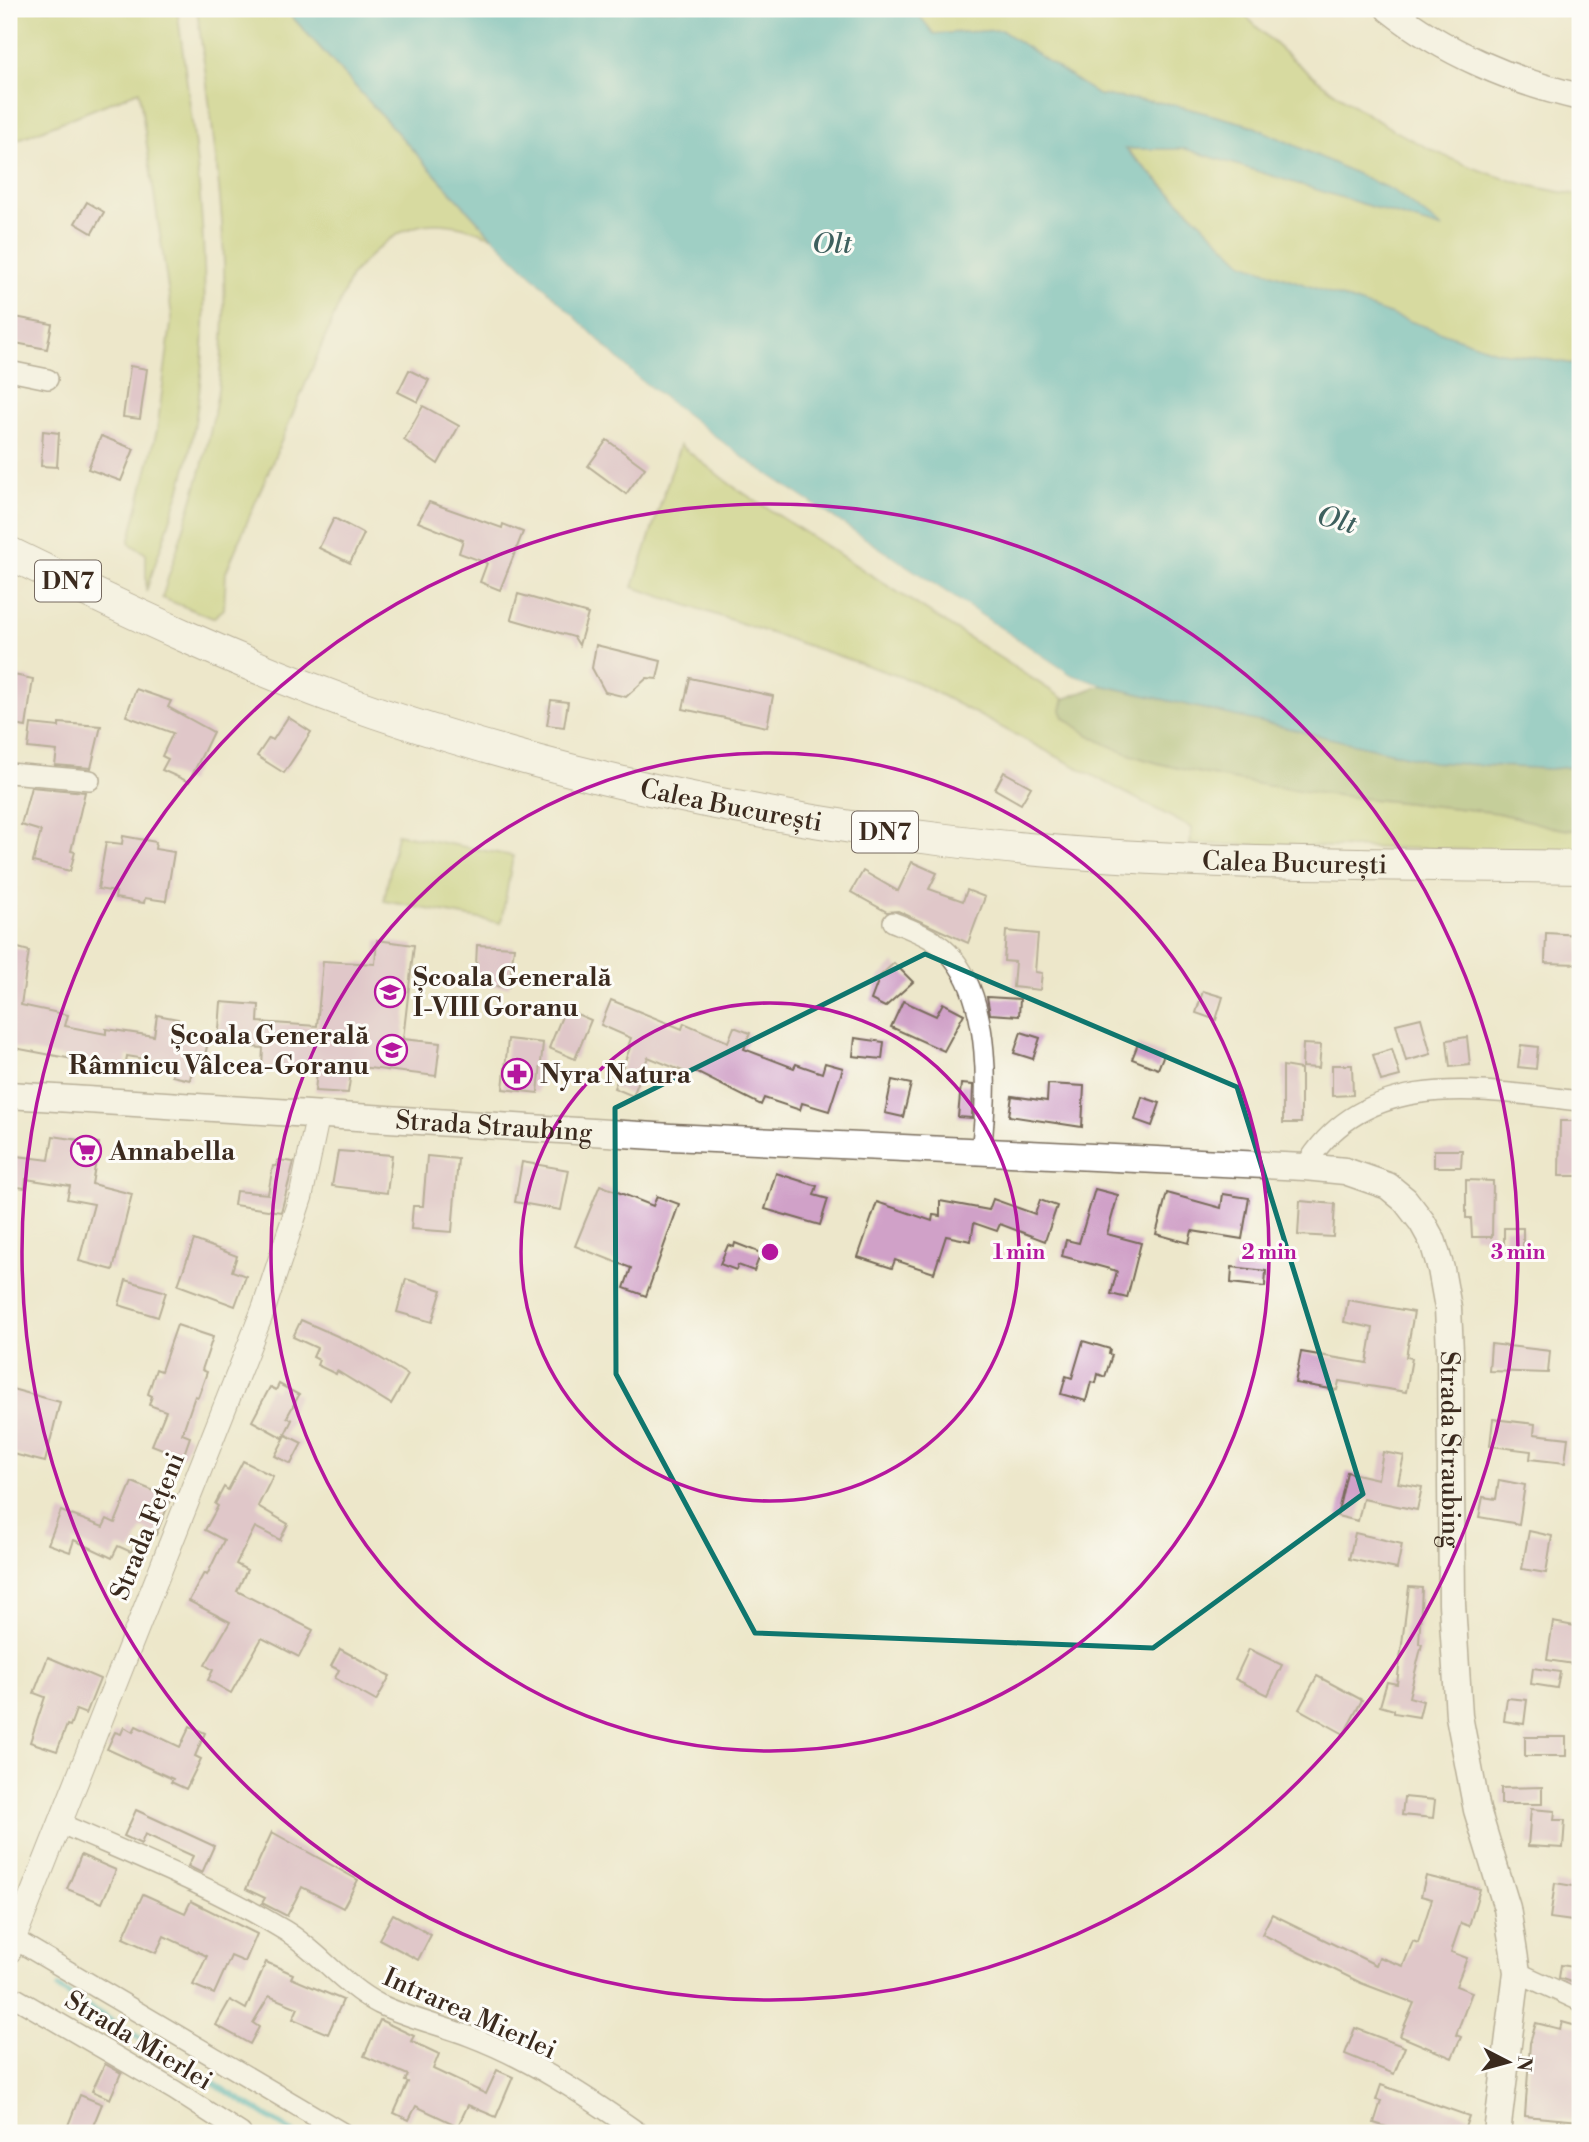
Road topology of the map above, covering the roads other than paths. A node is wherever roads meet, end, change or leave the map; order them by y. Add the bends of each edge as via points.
1 (1389, 9) edge
2 (1580, 97) edge
3 (9, 371) edge
4 (48, 379) dead end
5 (9, 553) edge
6 (9, 773) edge
7 (90, 780) dead end
8 (1580, 867) edge
9 (893, 922) dead end
10 (9, 1095) edge
11 (1580, 1101) edge
12 (318, 1115) junction
13 (981, 1151) junction
14 (1305, 1167) junction
15 (59, 1823) junction
16 (11, 1942) edge
17 (1517, 1972) junction
18 (9, 1994) edge
19 (1580, 2001) edge
20 (241, 2133) edge
21 (343, 2133) edge
22 (639, 2133) edge
23 (1497, 2133) edge

1 - 2 main road via 1476,61
3 - 4 street
5 - 8 highway, Calea București / DN7 via 203,642 374,711 502,751 710,802 860,828 1058,851 1260,861
6 - 7 street
9 - 13 street via 939,944 953,957 972,995 984,1054
10 - 12 main road, Strada Straubing
11 - 14 street via 1469,1090 1415,1093 1383,1103 1334,1128
12 - 13 main road, Strada Straubing
12 - 15 street, Strada Fețeni via 301,1196 264,1308
13 - 14 main road, Strada Straubing
14 - 17 main road, Strada Straubing via 1345,1171 1388,1186 1422,1222 1441,1269 1450,1352 1452,1604 1459,1716 1474,1798 1507,1908
15 - 16 street, Strada Fețeni
15 - 22 street, Intrarea Mierlei via 249,1911 301,1941 358,1992 516,2057
16 - 21 street
17 - 19 street
17 - 23 main road, Strada Straubing
18 - 20 street, Strada Mierlei

